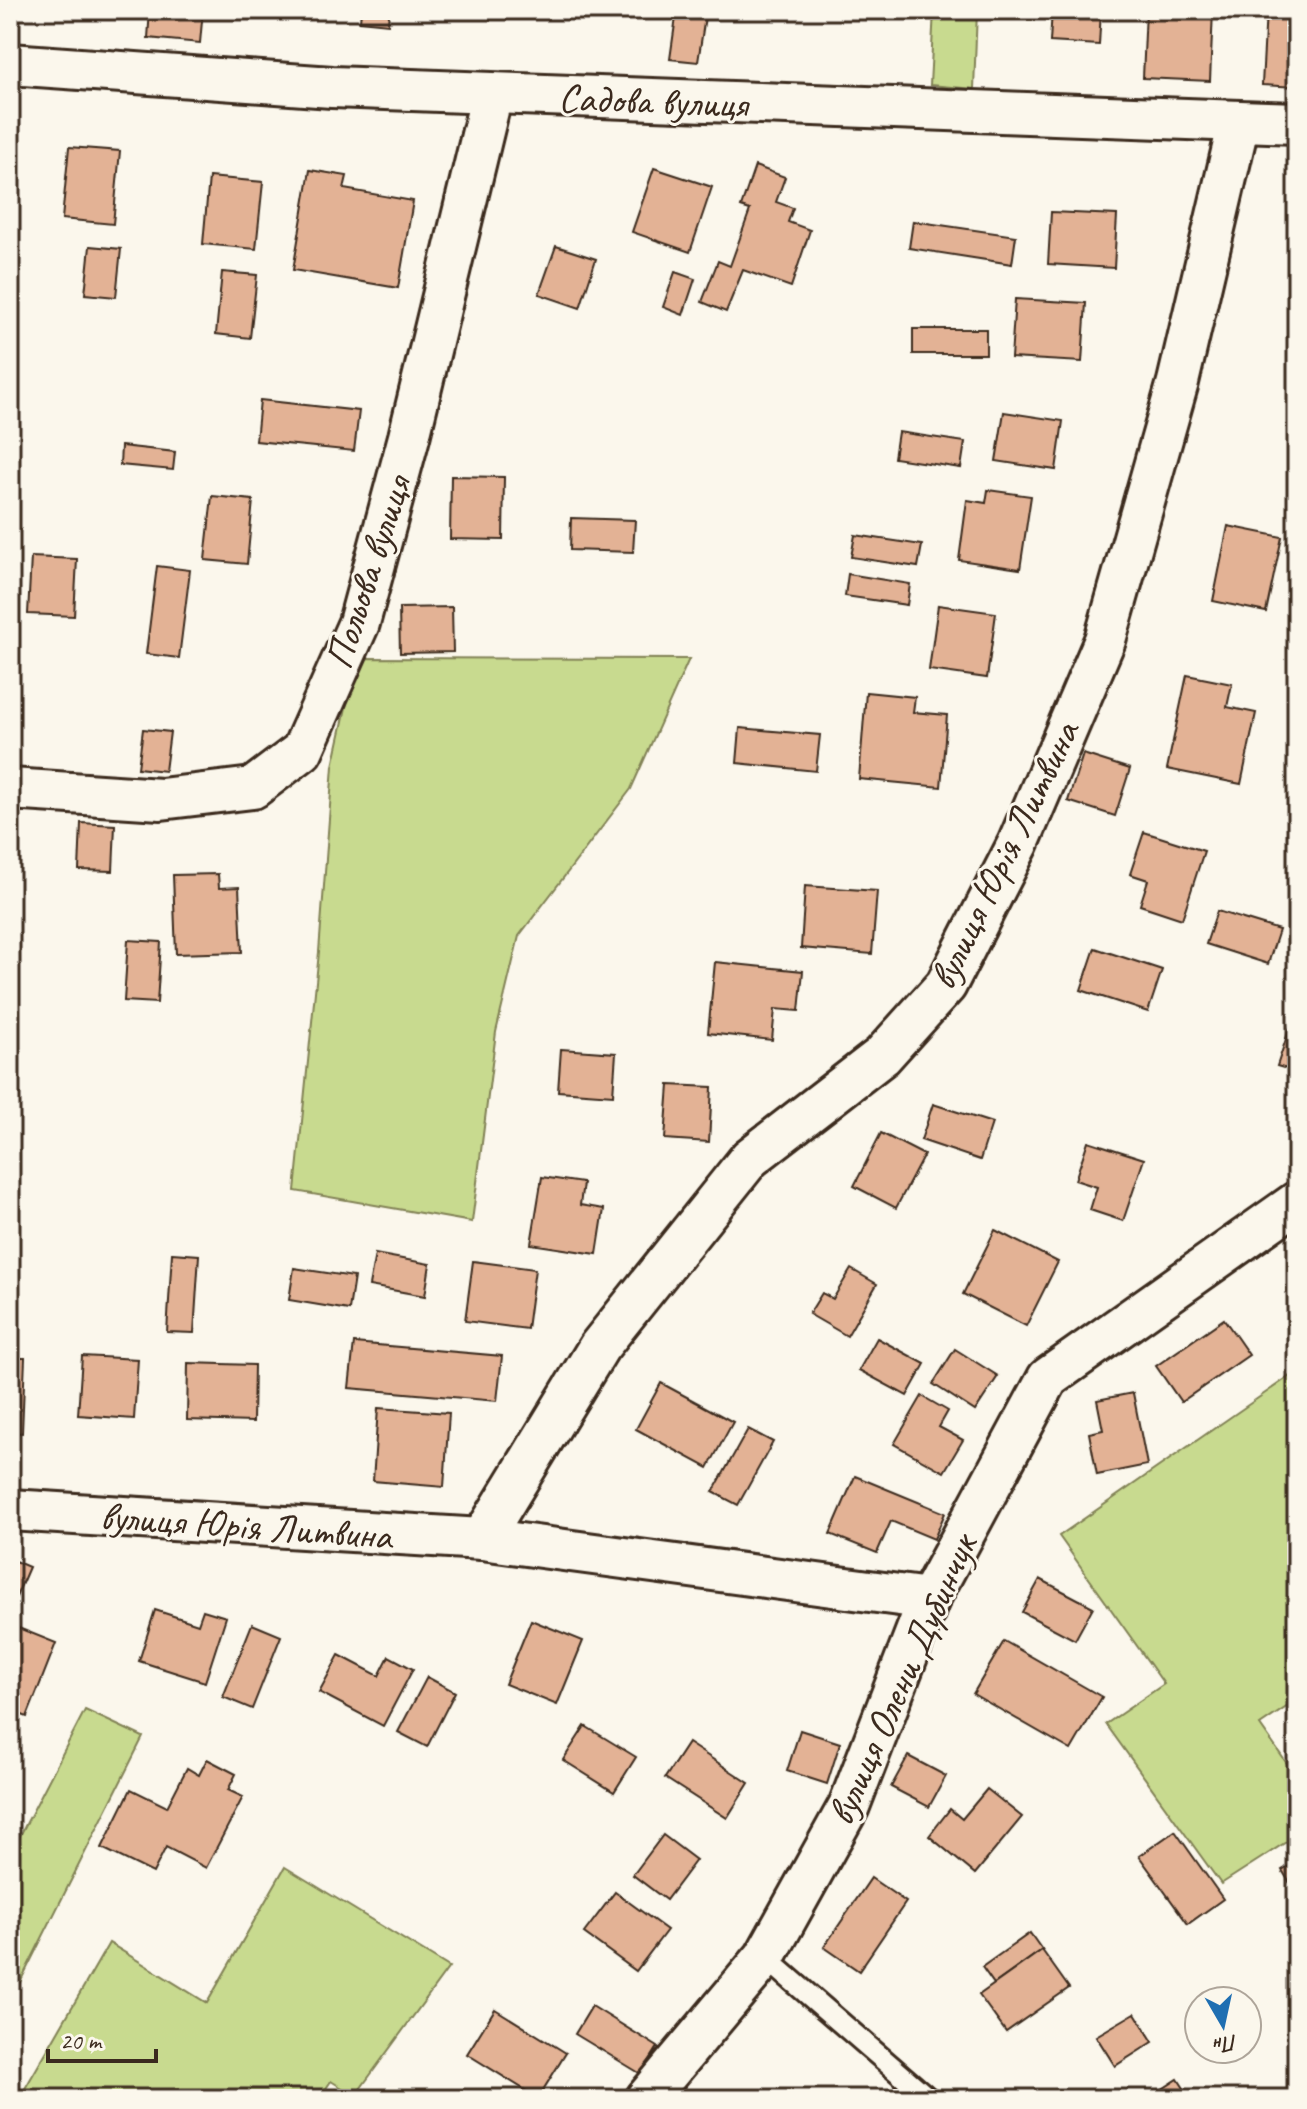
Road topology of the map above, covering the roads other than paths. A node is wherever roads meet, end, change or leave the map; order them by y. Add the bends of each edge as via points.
1 (10, 64) edge
2 (492, 94) junction
3 (1239, 122) junction
4 (1297, 123) edge
5 (10, 789) edge
6 (1297, 1202) edge
7 (10, 1510) edge
8 (482, 1539) junction
9 (929, 1599) junction
10 (765, 1957) junction
11 (646, 2099) edge
12 (929, 2099) edge

1 - 2 street, Садова вулиця
2 - 3 street, Садова вулиця
2 - 5 street, Польова вулиця via 359,623 302,751 253,788 161,799
3 - 4 street, Садова вулиця
3 - 8 street, вулиця Юрія Литвина via 1178,382 1105,640 1018,844 946,985 882,1056 750,1158 599,1347
6 - 9 street, вулиця Олени Дубинчук via 1048,1378
7 - 8 street, вулиця Юрія Литвина
8 - 9 street, вулиця Юрія Литвина
9 - 10 street, вулиця Олени Дубинчук via 849,1806
10 - 11 street, вулиця Олени Дубинчук
10 - 12 lane

